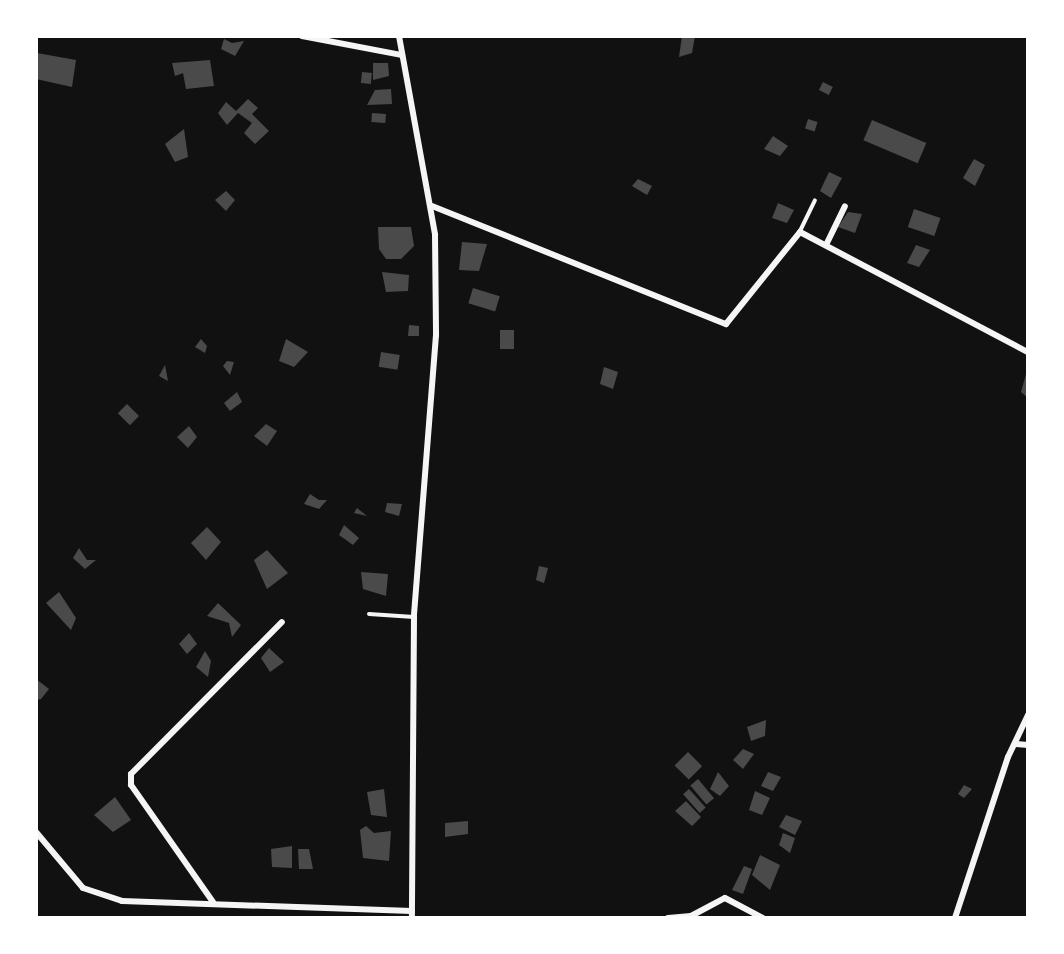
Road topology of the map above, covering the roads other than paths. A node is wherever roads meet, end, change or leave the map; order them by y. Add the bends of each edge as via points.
1 (302, 36) edge
2 (399, 36) edge
3 (402, 55) junction
4 (815, 200) dead end
5 (432, 206) junction
6 (846, 206) dead end
7 (800, 232) junction
8 (826, 245) junction
9 (1028, 352) edge
10 (369, 614) dead end
11 (414, 617) junction
12 (282, 622) dead end
13 (1028, 715) edge
14 (1016, 744) junction
15 (1028, 745) edge
16 (36, 832) edge
17 (213, 902) junction
18 (412, 914) edge
19 (668, 918) edge
20 (762, 918) edge
21 (955, 918) edge

1 - 3 street
2 - 3 street
3 - 5 street
4 - 7 lane
5 - 7 street via 726,324
5 - 11 street via 436,335
6 - 8 street
7 - 8 street
8 - 9 street
10 - 11 lane
11 - 18 street
12 - 17 street via 131,774 131,785
13 - 14 street
14 - 15 street
14 - 21 street
16 - 17 street via 68,876 92,892 123,901
17 - 18 street
19 - 20 street via 692,916 725,897

